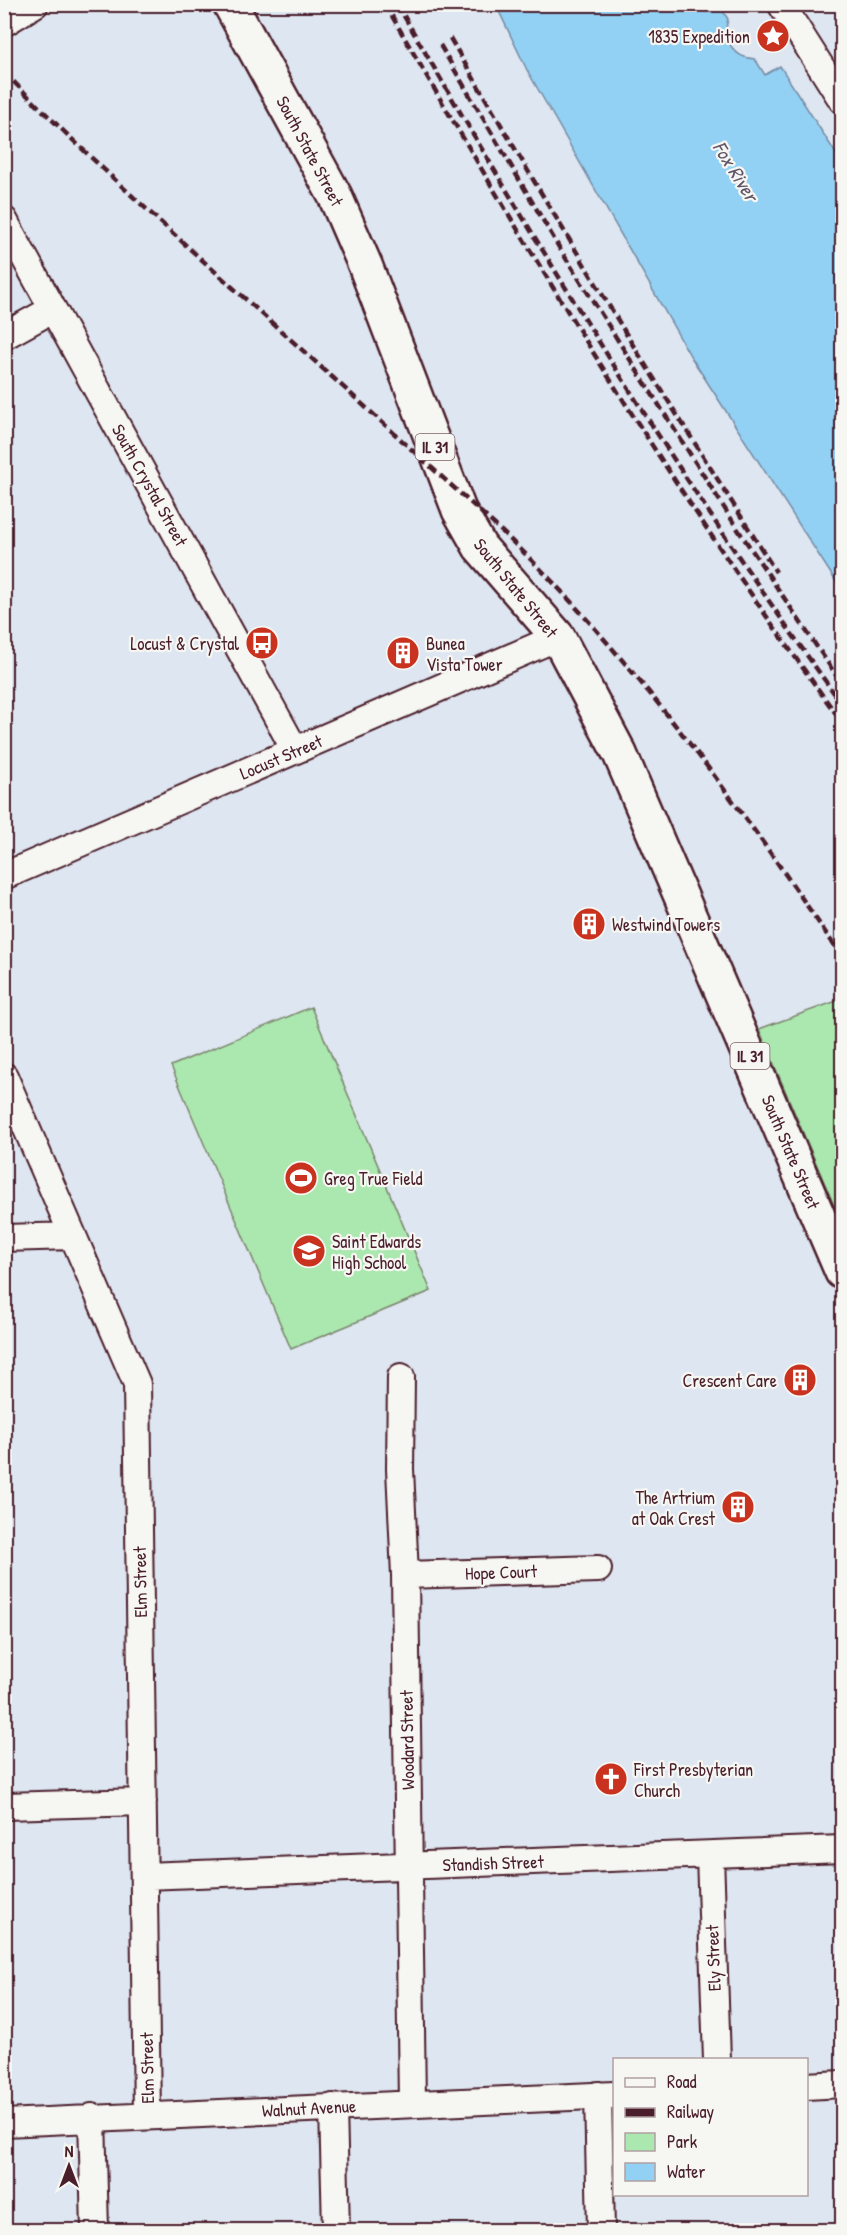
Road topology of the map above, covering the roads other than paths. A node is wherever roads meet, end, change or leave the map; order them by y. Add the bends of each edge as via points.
1 (35, 4) edge
2 (230, 4) edge
3 (781, 4) edge
4 (4, 23) edge
5 (843, 99) edge
6 (4, 220) edge
7 (53, 309) junction
8 (4, 336) edge
9 (558, 637) junction
10 (295, 750) junction
11 (7, 870) edge
12 (4, 1076) edge
13 (72, 1236) junction
14 (4, 1238) edge
15 (843, 1272) edge
16 (401, 1377) dead end
17 (598, 1569) dead end
18 (405, 1575) junction
19 (143, 1802) junction
20 (4, 1806) edge
21 (843, 1850) edge
22 (710, 1856) junction
23 (410, 1865) junction
24 (144, 1876) junction
25 (717, 2058) edge
26 (843, 2084) edge
27 (808, 2086) edge
28 (606, 2095) edge
29 (412, 2103) junction
30 (333, 2107) junction
31 (147, 2115) junction
32 (92, 2117) junction
33 (4, 2123) edge
34 (95, 2230) edge
35 (336, 2230) edge
36 (601, 2230) edge

1 - 4 street
2 - 9 main road, South State Street / IL 31 via 335,196 369,273 459,510 480,547
3 - 5 street
6 - 7 street, South Crystal Street
7 - 8 street
7 - 10 street, South Crystal Street
9 - 10 street, Locust Street
9 - 15 main road, South State Street / IL 31 via 621,754
10 - 11 street, Locust Street
12 - 13 street, Elm Street
13 - 14 street
13 - 19 street, Elm Street via 137,1384
16 - 18 street, Woodard Street
17 - 18 street, Hope Court
18 - 23 street, Woodard Street
19 - 20 street
19 - 24 street, Elm Street
21 - 22 street, Standish Street
22 - 23 street, Standish Street
22 - 25 street, Ely Street
23 - 24 street, Standish Street
23 - 29 street, Woodard Street
24 - 31 street, Elm Street
26 - 27 street
28 - 29 street, Walnut Avenue
28 - 36 street
29 - 30 street, Walnut Avenue
30 - 31 street, Walnut Avenue
30 - 35 street
31 - 32 street, Walnut Avenue
32 - 33 street, Walnut Avenue
32 - 34 street

